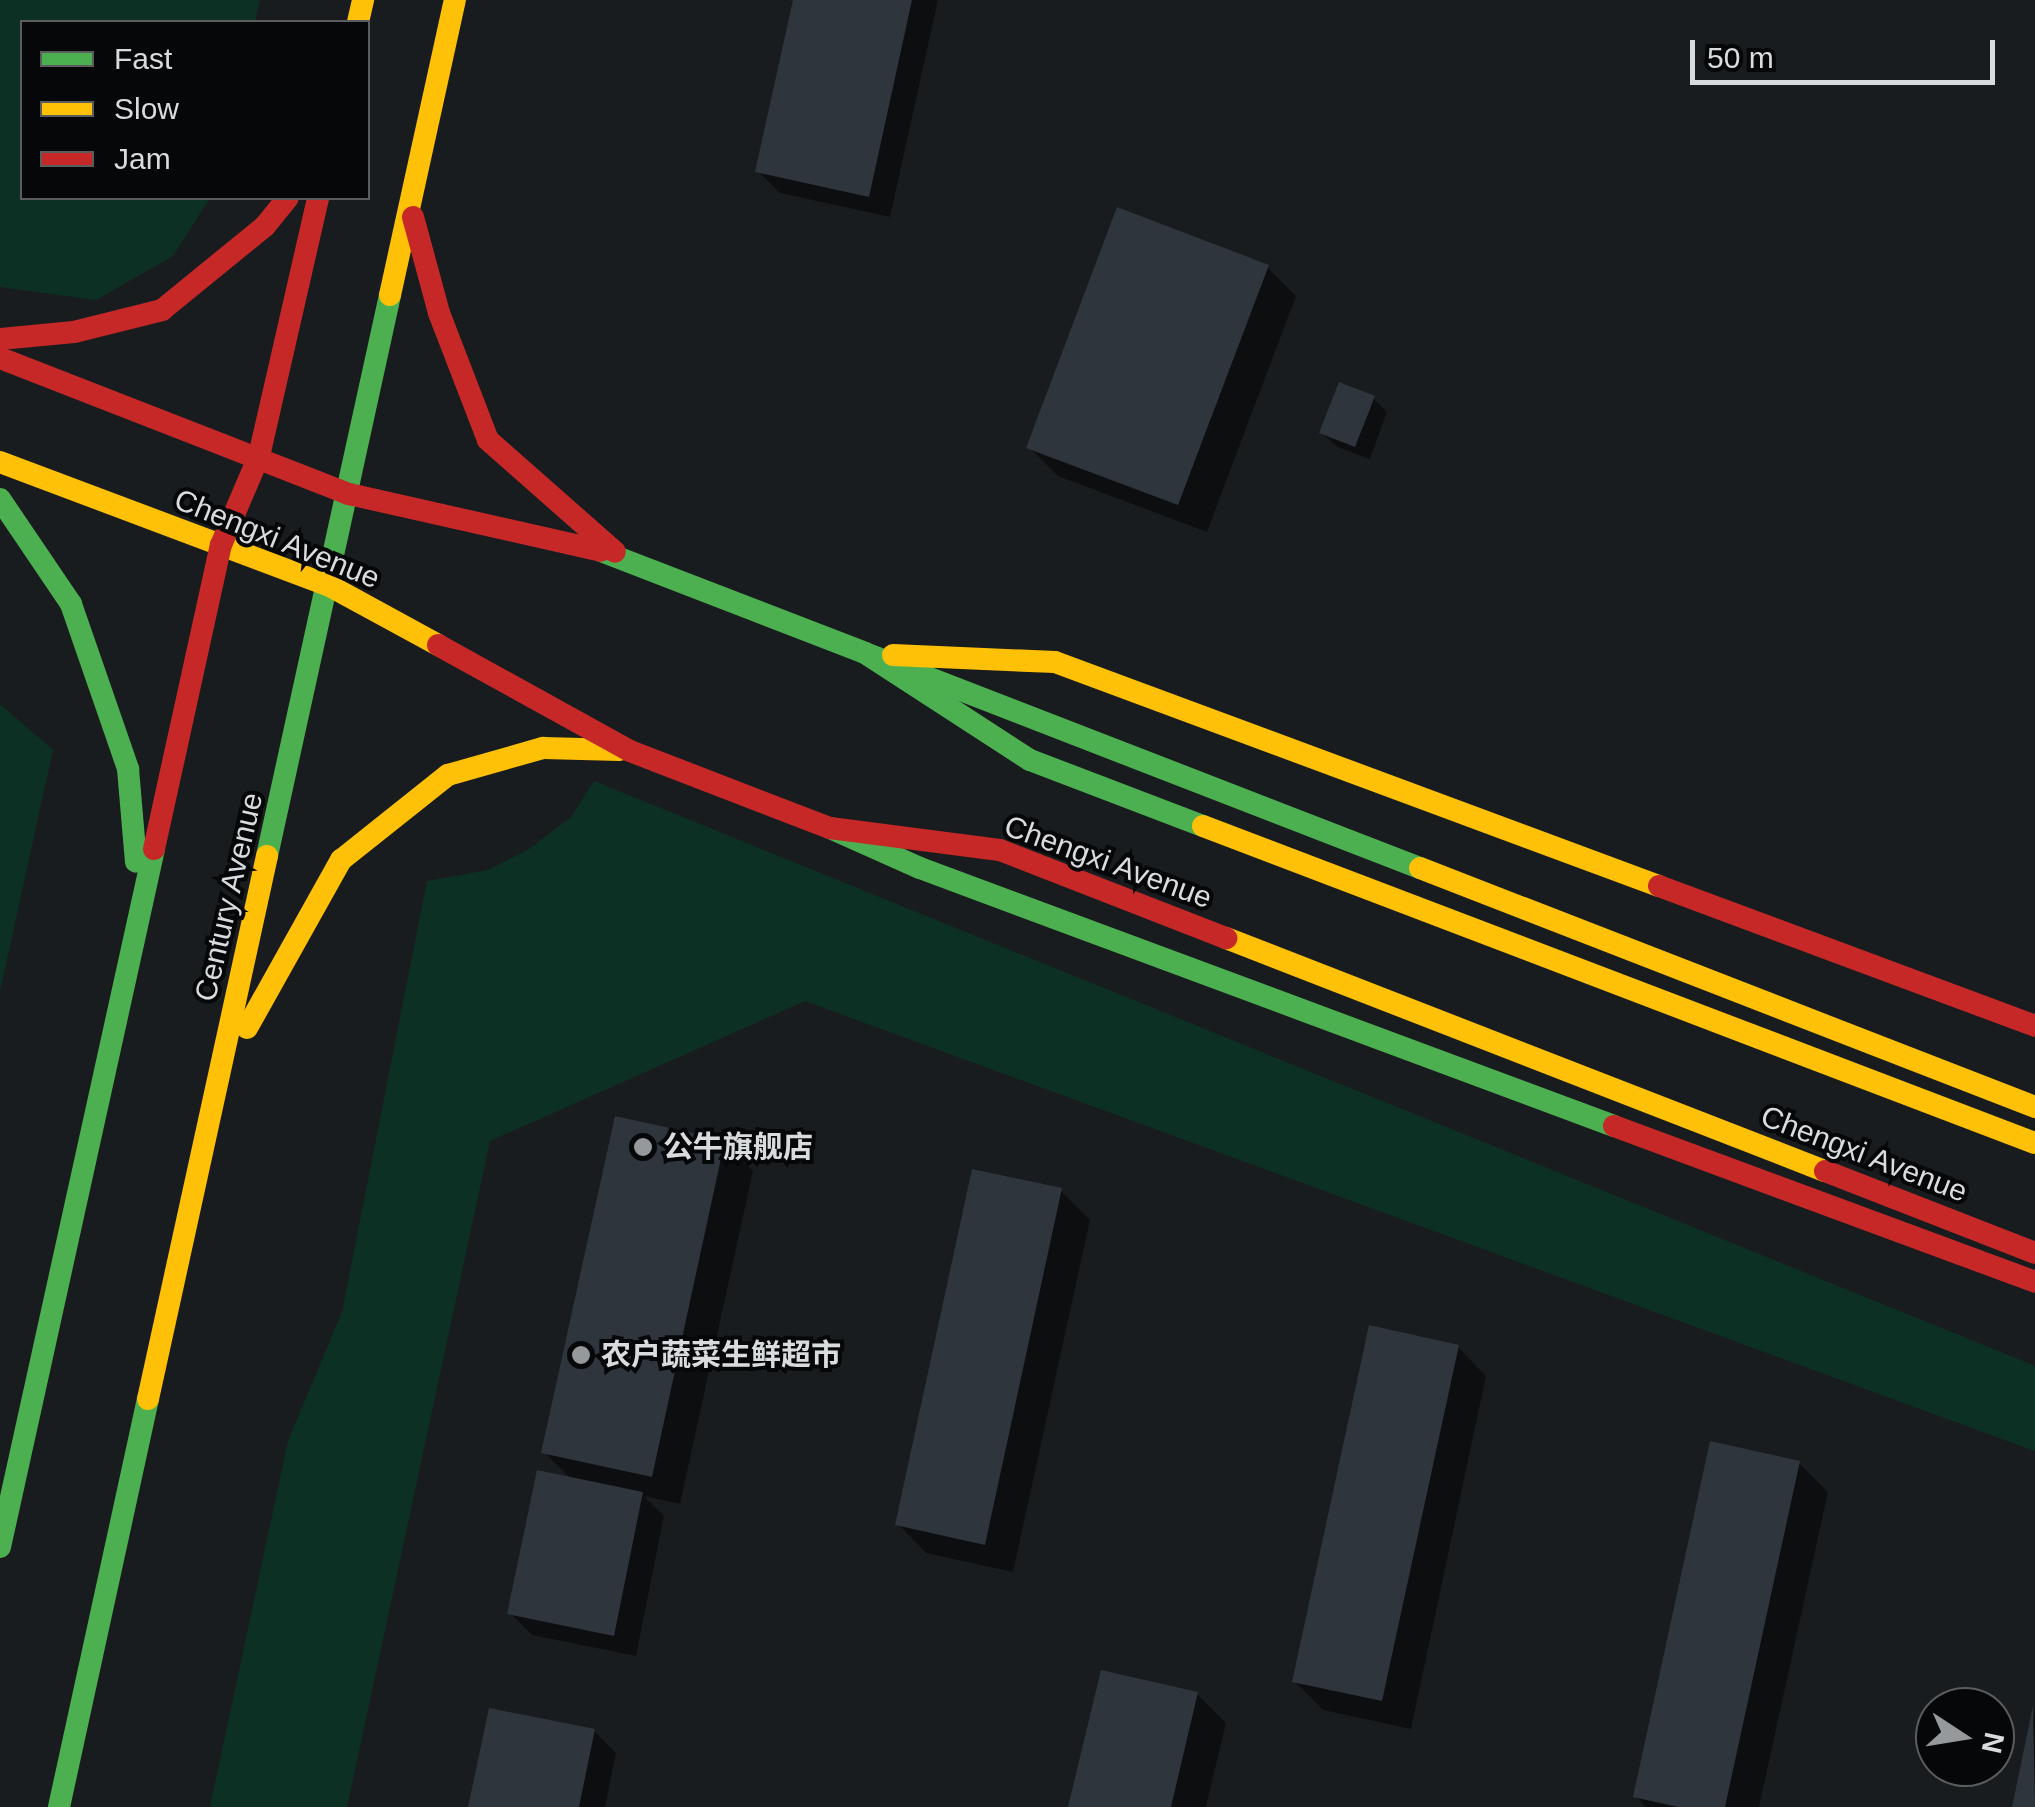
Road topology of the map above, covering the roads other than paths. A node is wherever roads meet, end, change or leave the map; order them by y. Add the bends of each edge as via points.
1 (456, 0) edge
2 (286, 200) edge
3 (318, 200) edge
4 (411, 207) junction
5 (0, 338) edge
6 (0, 358) edge
7 (259, 456) junction
8 (0, 462) edge
9 (349, 494) junction
10 (0, 498) edge
11 (221, 545) junction
12 (618, 556) junction
13 (330, 586) junction
14 (865, 654) junction
15 (630, 750) junction
16 (830, 828) junction
17 (141, 911) junction
18 (2035, 1026) edge
19 (220, 1076) junction
20 (2035, 1107) edge
21 (2035, 1143) edge
22 (2035, 1253) edge
23 (2035, 1282) edge
24 (0, 1547) edge
25 (59, 1807) edge

1 - 4 main road, Century Avenue
2 - 5 main road via 266,226 162,310 74,332
3 - 7 main road
4 - 9 main road, Century Avenue
4 - 12 main road via 439,313 488,440
6 - 7 main road
7 - 9 main road
7 - 11 main road
8 - 11 main road, Chengxi Avenue
9 - 12 main road
9 - 13 main road, Century Avenue
10 - 17 main road via 71,604 128,769
11 - 13 main road, Chengxi Avenue
11 - 17 main road
12 - 14 main road
13 - 15 main road, Chengxi Avenue
13 - 19 main road, Century Avenue
14 - 18 main road via 1055,662
14 - 20 main road
14 - 21 main road via 1030,760
15 - 16 main road, Chengxi Avenue
15 - 19 main road via 543,748 448,774 342,860
16 - 22 main road, Chengxi Avenue via 1000,850
16 - 23 main road
17 - 24 main road
19 - 25 main road, Century Avenue

